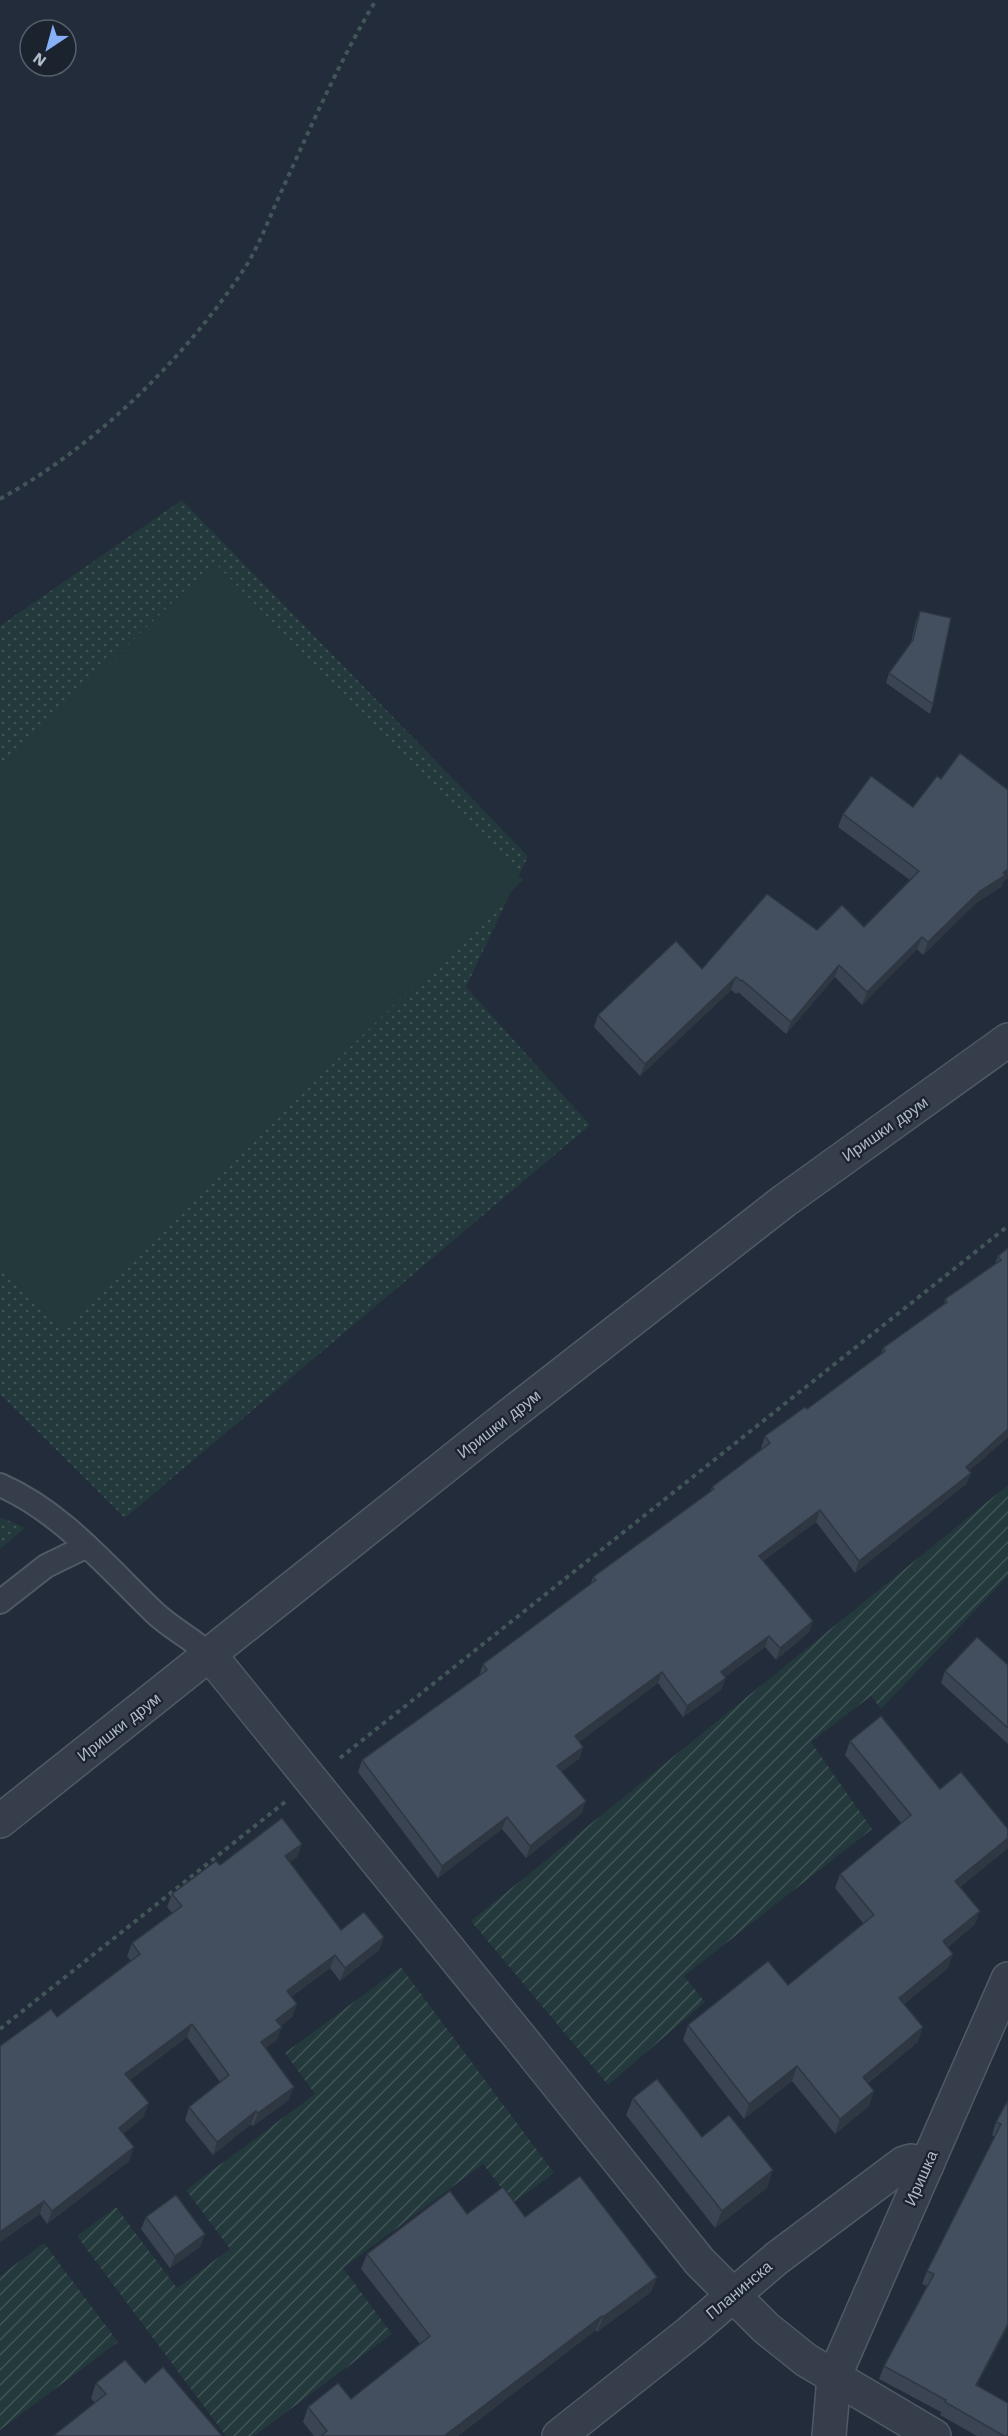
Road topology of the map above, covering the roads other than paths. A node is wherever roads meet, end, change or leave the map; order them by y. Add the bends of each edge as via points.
1 (1008, 1040) edge
2 (0, 1485) edge
3 (87, 1546) junction
4 (0, 1602) edge
5 (210, 1655) junction
6 (0, 1821) edge
7 (1008, 1979) edge
8 (927, 2165) junction
9 (732, 2296) junction
10 (834, 2377) junction
11 (559, 2436) edge
12 (829, 2436) edge
13 (934, 2436) edge

1 - 5 street, Иришки друм via 784,1201
2 - 3 lane via 66,1526
3 - 4 lane via 46,1566
3 - 5 lane via 156,1614
5 - 6 street, Иришки друм
5 - 9 street via 700,2262
7 - 8 street, Иришка
8 - 9 street, Планинска via 911,2160 904,2163
8 - 10 street, Иришка
9 - 10 street via 783,2343
9 - 11 street, Планинска
10 - 12 street, Иришка
10 - 13 street

